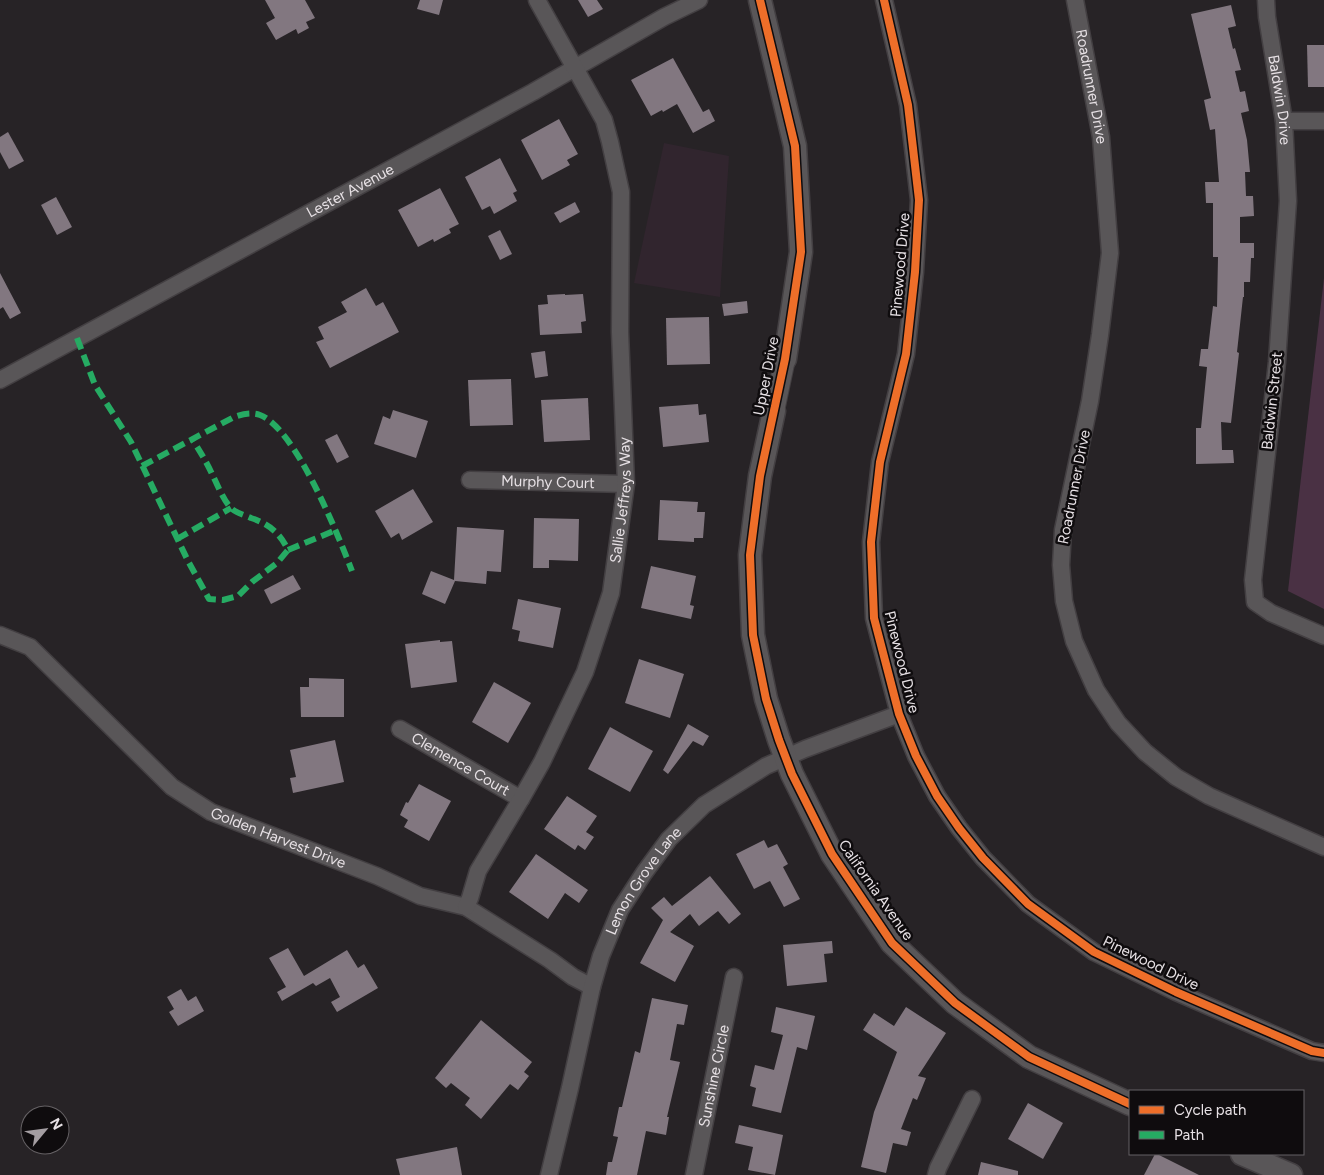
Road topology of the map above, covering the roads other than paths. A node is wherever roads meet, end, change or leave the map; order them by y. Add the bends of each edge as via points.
1 (538, 0) edge
2 (699, 0) edge
3 (760, 0) edge
4 (884, 0) edge
5 (1075, 0) edge
6 (1266, 0) edge
7 (576, 68) junction
8 (1284, 121) junction
9 (1324, 121) edge
10 (1288, 201) joint
11 (785, 359) joint
12 (0, 380) edge
13 (774, 411) joint
14 (470, 480) dead end
15 (626, 484) junction
16 (0, 635) edge
17 (1324, 636) edge
18 (899, 714) junction
19 (400, 730) dead end
20 (785, 757) junction
21 (521, 799) junction
22 (1324, 847) edge
23 (466, 907) junction
24 (734, 977) dead end
25 (592, 987) junction
26 (1324, 1054) edge
27 (972, 1099) dead end
28 (1129, 1104) edge
29 (1244, 1155) edge
30 (549, 1175) edge
31 (694, 1175) edge
32 (936, 1175) edge
33 (1291, 1175) edge

1 - 7 street, Sallie Jeffreys Way
2 - 7 street, Lester Avenue
3 - 11 main road, Upper Drive via 795,146 800,252
4 - 18 street, Pinewood Drive via 908,105 919,200 906,354 880,462 871,542 874,618
5 - 22 street, Roadrunner Drive via 1101,137 1110,253 1090,401 1063,530 1064,601 1074,641 1096,690 1118,723 1145,752 1176,777 1209,796
6 - 8 street, Baldwin Drive
7 - 12 street, Lester Avenue
7 - 15 street, Sallie Jeffreys Way via 604,120 621,192 620,332
8 - 9 street
8 - 10 street, Baldwin Drive
10 - 17 street, Baldwin Street via 1277,362 1252,580 1255,602 1271,613
11 - 13 street, Upper Drive
13 - 20 main road, Upper Drive via 760,476 750,555 753,635 766,700
14 - 15 street, Murphy Court
15 - 21 street, Sallie Jeffreys Way via 611,593 585,672
16 - 23 street, Golden Harvest Drive via 30,647 172,787 211,812 377,876 420,896
18 - 20 street, Lemon Grove Lane
18 - 26 street, Pinewood Drive via 916,756 953,820 983,858 1028,904 1094,952 1203,1004
19 - 21 street, Clemence Court
20 - 25 street, Lemon Grove Lane via 704,806 669,839 620,910
20 - 28 main road, California Avenue via 832,854 892,943 956,1003 1029,1057
21 - 23 street, Sallie Jeffreys Way via 478,870
23 - 25 street, Golden Harvest Drive
24 - 31 street, Sunshine Circle
25 - 30 street, Lemon Grove Lane
27 - 32 street
29 - 33 main road

